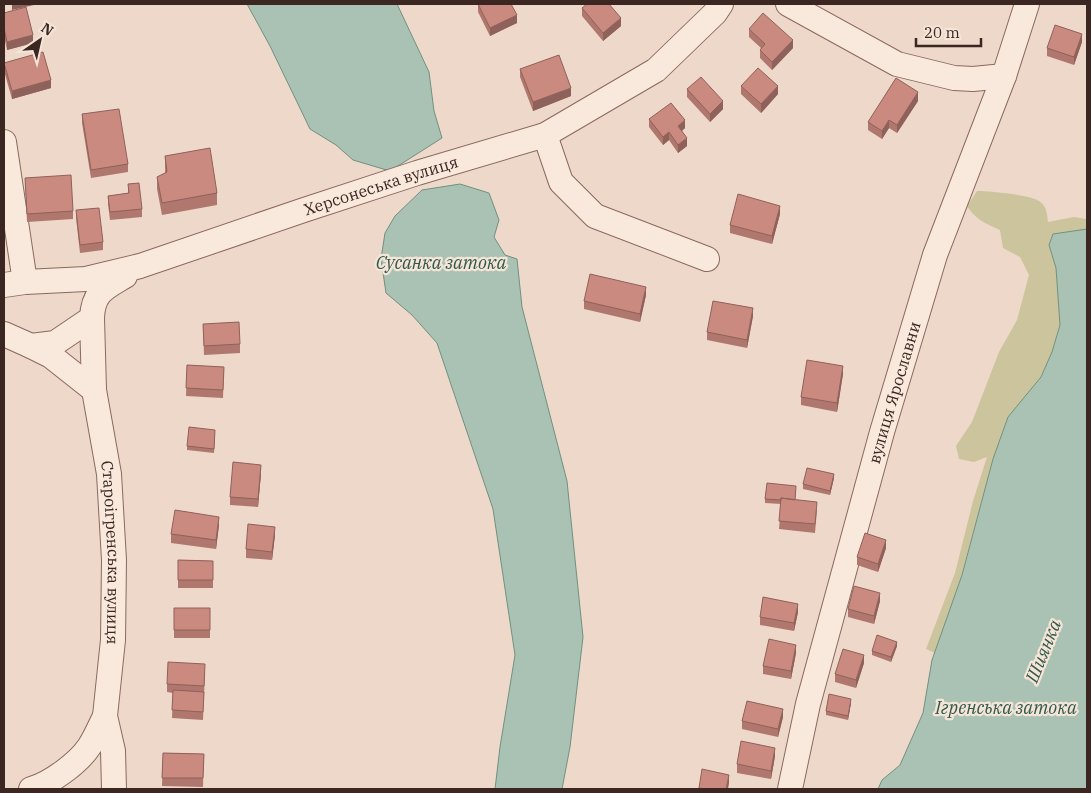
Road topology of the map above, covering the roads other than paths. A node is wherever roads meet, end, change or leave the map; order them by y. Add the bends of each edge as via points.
1 (721, 4) edge
2 (788, 4) edge
3 (1027, 4) edge
4 (1004, 76) junction
5 (545, 135) junction
6 (4, 142) edge
7 (707, 259) dead end
8 (140, 266) junction
9 (14, 284) edge
10 (92, 318) junction
11 (4, 334) edge
12 (31, 346) junction
13 (94, 390) junction
14 (106, 716) junction
15 (31, 789) edge
16 (114, 789) edge
17 (790, 789) edge

1 - 5 street, Херсонеська вулиця via 656,70
2 - 4 street via 897,64 954,78
3 - 4 street, вулиця Ярославни
4 - 17 street, вулиця Ярославни via 935,255 882,432 808,704
5 - 7 street via 561,182 595,216
5 - 8 street, Херсонеська вулиця via 417,173
6 - 9 street
8 - 9 street, Херсонеська вулиця via 86,279
8 - 10 street, Староігренська вулиця via 99,292
10 - 12 street via 55,344
10 - 13 street, Староігренська вулиця
11 - 12 street
12 - 13 street via 51,356
13 - 14 street, Староігренська вулиця via 109,474 114,560 113,640
14 - 15 street via 88,748 65,771
14 - 16 street, Староігренська вулиця via 113,752

